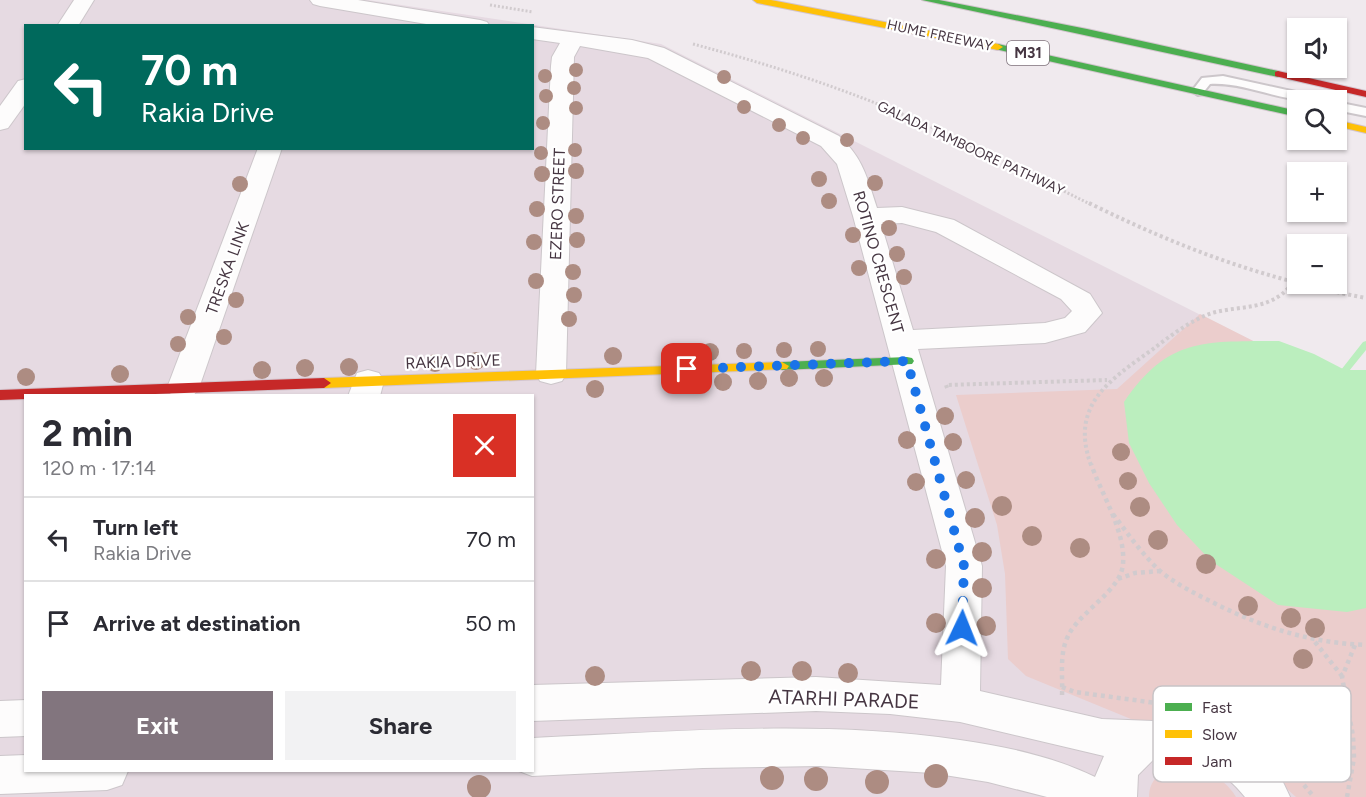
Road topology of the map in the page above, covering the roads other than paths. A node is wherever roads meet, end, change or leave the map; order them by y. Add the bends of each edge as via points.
1 (84, 0) edge
2 (757, 0) edge
3 (926, 0) edge
4 (325, 7) edge
5 (536, 23) edge
6 (68, 24) edge
7 (464, 24) edge
8 (574, 38) junction
9 (24, 89) edge
10 (1198, 90) junction
11 (1287, 94) edge
12 (1366, 94) edge
13 (1347, 108) edge
14 (1287, 111) edge
15 (1366, 112) edge
16 (0, 123) edge
17 (1347, 126) edge
18 (1366, 130) edge
19 (269, 150) edge
20 (866, 216) junction
21 (904, 351) junction
22 (551, 374) junction
23 (183, 388) junction
24 (366, 388) edge
25 (24, 394) edge
26 (26, 394) edge
27 (0, 395) edge
28 (534, 703) edge
29 (960, 704) junction
30 (24, 718) edge
31 (0, 719) edge
32 (1152, 739) joint
33 (534, 757) edge
34 (80, 772) edge
35 (0, 775) edge
36 (1259, 782) edge
37 (1091, 797) edge
38 (1116, 797) edge
39 (1269, 797) edge

1 - 6 street
2 - 10 main road, HUME FREEWAY / M31 via 872,20
3 - 12 main road, HUME FREEWAY / M31
4 - 7 street
5 - 8 street, ROTINO CRESCENT
8 - 20 street, ROTINO CRESCENT via 656,53 830,141 850,164
8 - 22 street, EZERO STREET via 562,66
9 - 16 street
10 - 11 lane via 1206,81 1223,80
10 - 14 main road, HUME FREEWAY / M31
13 - 15 lane
17 - 18 main road
19 - 23 street, TRESKA LINK
20 - 21 street, ROTINO CRESCENT
20 - 21 street via 902,215 945,226 1071,293 1087,313 1075,325 1045,333
21 - 22 main road, RAKIA DRIVE
21 - 29 street, ROTINO CRESCENT via 964,566
22 - 24 main road, RAKIA DRIVE
23 - 24 main road, RAKIA DRIVE
23 - 26 main road, RAKIA DRIVE
25 - 27 main road, RAKIA DRIVE
28 - 29 street, ATARHI PARADE via 816,694
29 - 32 street, ATARHI PARADE via 1102,737
30 - 31 street
32 - 38 street via 1132,749 1119,767
33 - 37 street via 796,748 911,752 1018,769
34 - 35 street
36 - 39 street, ATARHI PARADE

